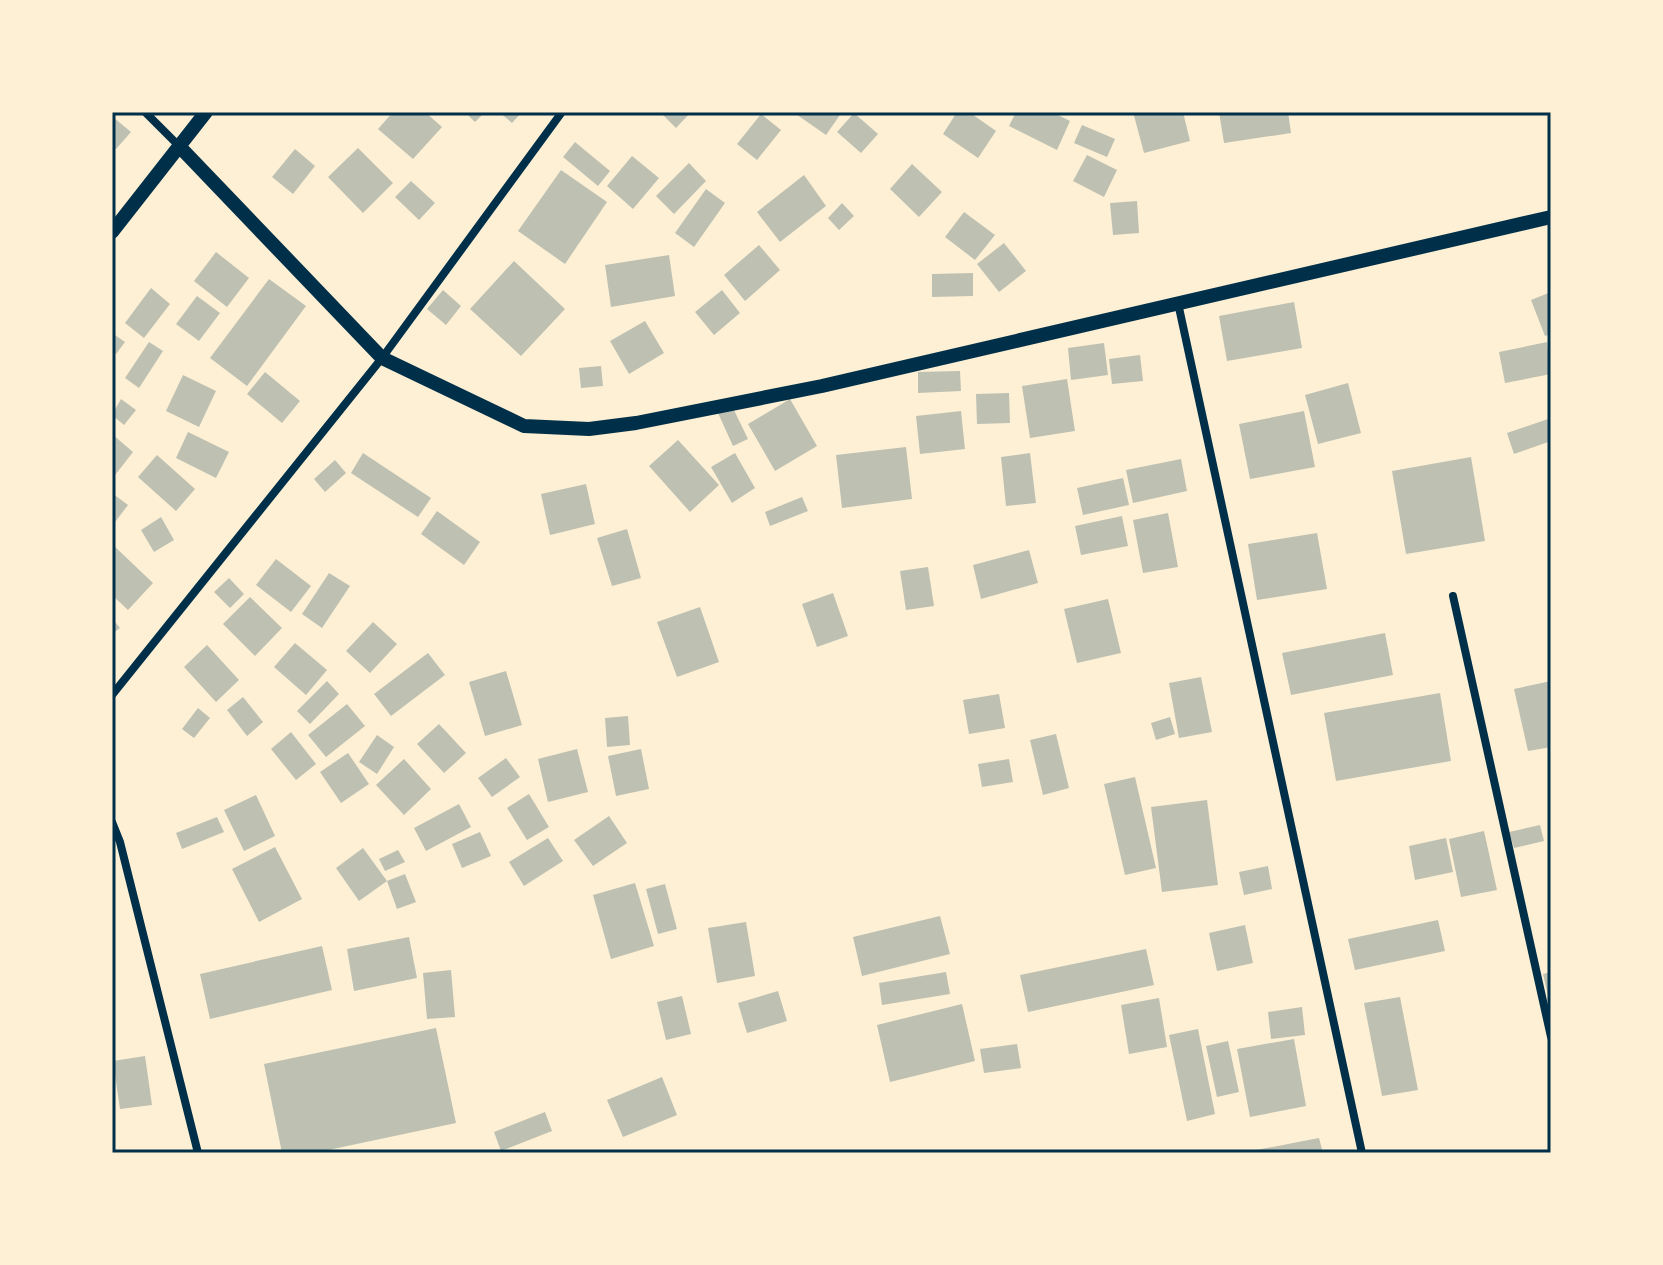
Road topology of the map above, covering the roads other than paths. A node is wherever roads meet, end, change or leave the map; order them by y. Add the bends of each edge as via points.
1 (145, 112) edge
2 (206, 112) edge
3 (562, 112) edge
4 (179, 146) junction
5 (1551, 217) edge
6 (112, 232) edge
7 (1178, 303) junction
8 (382, 358) junction
9 (1453, 596) dead end
10 (112, 695) edge
11 (112, 822) edge
12 (1551, 1037) edge
13 (198, 1153) edge
14 (1362, 1153) edge

1 - 4 street
2 - 4 street
3 - 8 street
4 - 6 street
4 - 8 street
5 - 7 street
7 - 8 street via 822,386 589,429 524,426
7 - 14 street
8 - 10 street
9 - 12 street
11 - 13 street

